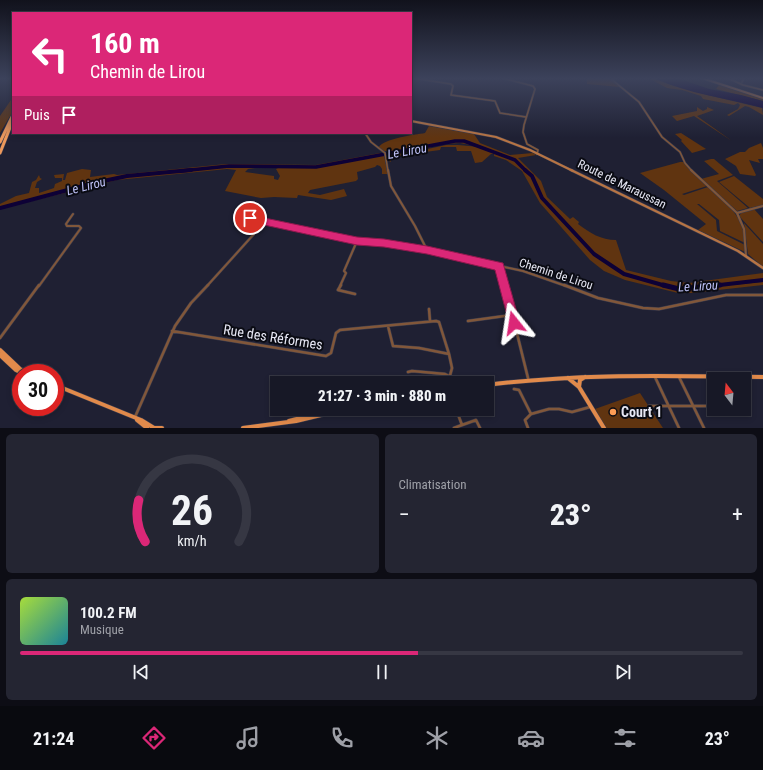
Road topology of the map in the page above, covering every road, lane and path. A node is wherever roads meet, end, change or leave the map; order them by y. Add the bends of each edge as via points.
1 (473, 98) edge
2 (532, 98) edge
3 (634, 98) edge
4 (12, 117) edge
5 (526, 117) junction
6 (412, 121) edge
7 (12, 123) edge
8 (366, 134) edge
9 (0, 142) edge
10 (0, 153) edge
11 (537, 153) junction
12 (763, 206) edge
13 (737, 213) junction
14 (73, 214) dead end
15 (250, 218) dead end
16 (264, 222) junction
17 (357, 241) junction
18 (427, 250) junction
19 (746, 256) junction
20 (500, 266) junction
21 (763, 268) edge
22 (355, 294) dead end
23 (763, 295) edge
24 (429, 309) dead end
25 (512, 315) junction
26 (468, 320) dead end
27 (430, 321) junction
28 (388, 325) junction
29 (172, 331) junction
30 (0, 338) edge
31 (0, 350) edge
32 (449, 354) junction
33 (0, 355) edge
34 (15, 364) edge
35 (12, 366) edge
36 (408, 372) dead end
37 (449, 376) joint
38 (588, 376) junction
39 (654, 376) junction
40 (679, 376) junction
41 (566, 377) junction
42 (763, 377) edge
43 (528, 378) junction
44 (494, 384) edge
45 (579, 387) junction
46 (64, 389) edge
47 (514, 389) dead end
48 (591, 406) junction
49 (649, 406) dead end
50 (669, 406) junction
51 (694, 406) junction
52 (707, 406) edge
53 (531, 414) junction
54 (308, 416) edge
55 (317, 416) edge
56 (459, 416) edge
57 (135, 418) junction
58 (275, 424) junction
59 (462, 425) junction
60 (147, 428) edge
61 (162, 428) edge
62 (243, 428) edge
63 (454, 428) edge
64 (480, 428) edge
65 (528, 428) edge
66 (604, 428) edge
67 (679, 428) edge
68 (704, 428) edge

1 - 5 street via 495,101 500,113
2 - 5 street
3 - 13 street via 662,137 680,152 685,163
4 - 9 highway
5 - 11 street via 523,132 527,144 538,150
6 - 11 main road, Route de Maraussan via 491,136
7 - 10 highway
8 - 18 street via 374,145 385,152 391,186
11 - 19 main road, Route de Maraussan
12 - 13 street
13 - 19 street via 744,228
14 - 30 street via 67,226 81,228
15 - 16 street, Chemin de Lirou
16 - 17 street, Chemin de Lirou
16 - 29 street via 191,304
17 - 18 street, Chemin de Lirou
17 - 22 street via 338,290
18 - 20 street, Chemin de Lirou
19 - 21 main road, Route de Maraussan
20 - 23 street, Chemin de Lirou via 547,278 608,301 653,310 726,295
20 - 25 street
24 - 27 street
25 - 26 street
25 - 43 street
27 - 28 street, Rue des Réformes
27 - 32 street via 439,322
28 - 29 street, Rue des Réformes via 340,330 336,333 331,354 326,356
28 - 32 street via 393,346
29 - 57 street
31 - 34 main road
32 - 37 street via 452,365
33 - 35 main road
36 - 37 street
38 - 39 main road
38 - 41 main road
38 - 45 main road via 580,380
39 - 40 main road
39 - 50 street
40 - 42 main road
40 - 51 street
41 - 43 main road
41 - 45 main road
43 - 44 main road
45 - 48 main road
46 - 57 main road
47 - 53 street via 519,390
48 - 53 street via 572,412 554,408
48 - 66 main road
49 - 50 street
50 - 51 street
50 - 67 street
51 - 52 street
51 - 68 street
53 - 65 street via 525,422
54 - 58 main road
55 - 58 main road
56 - 59 street
57 - 60 main road
57 - 61 main road via 154,428
58 - 62 main road
59 - 63 street
59 - 64 street via 476,420

